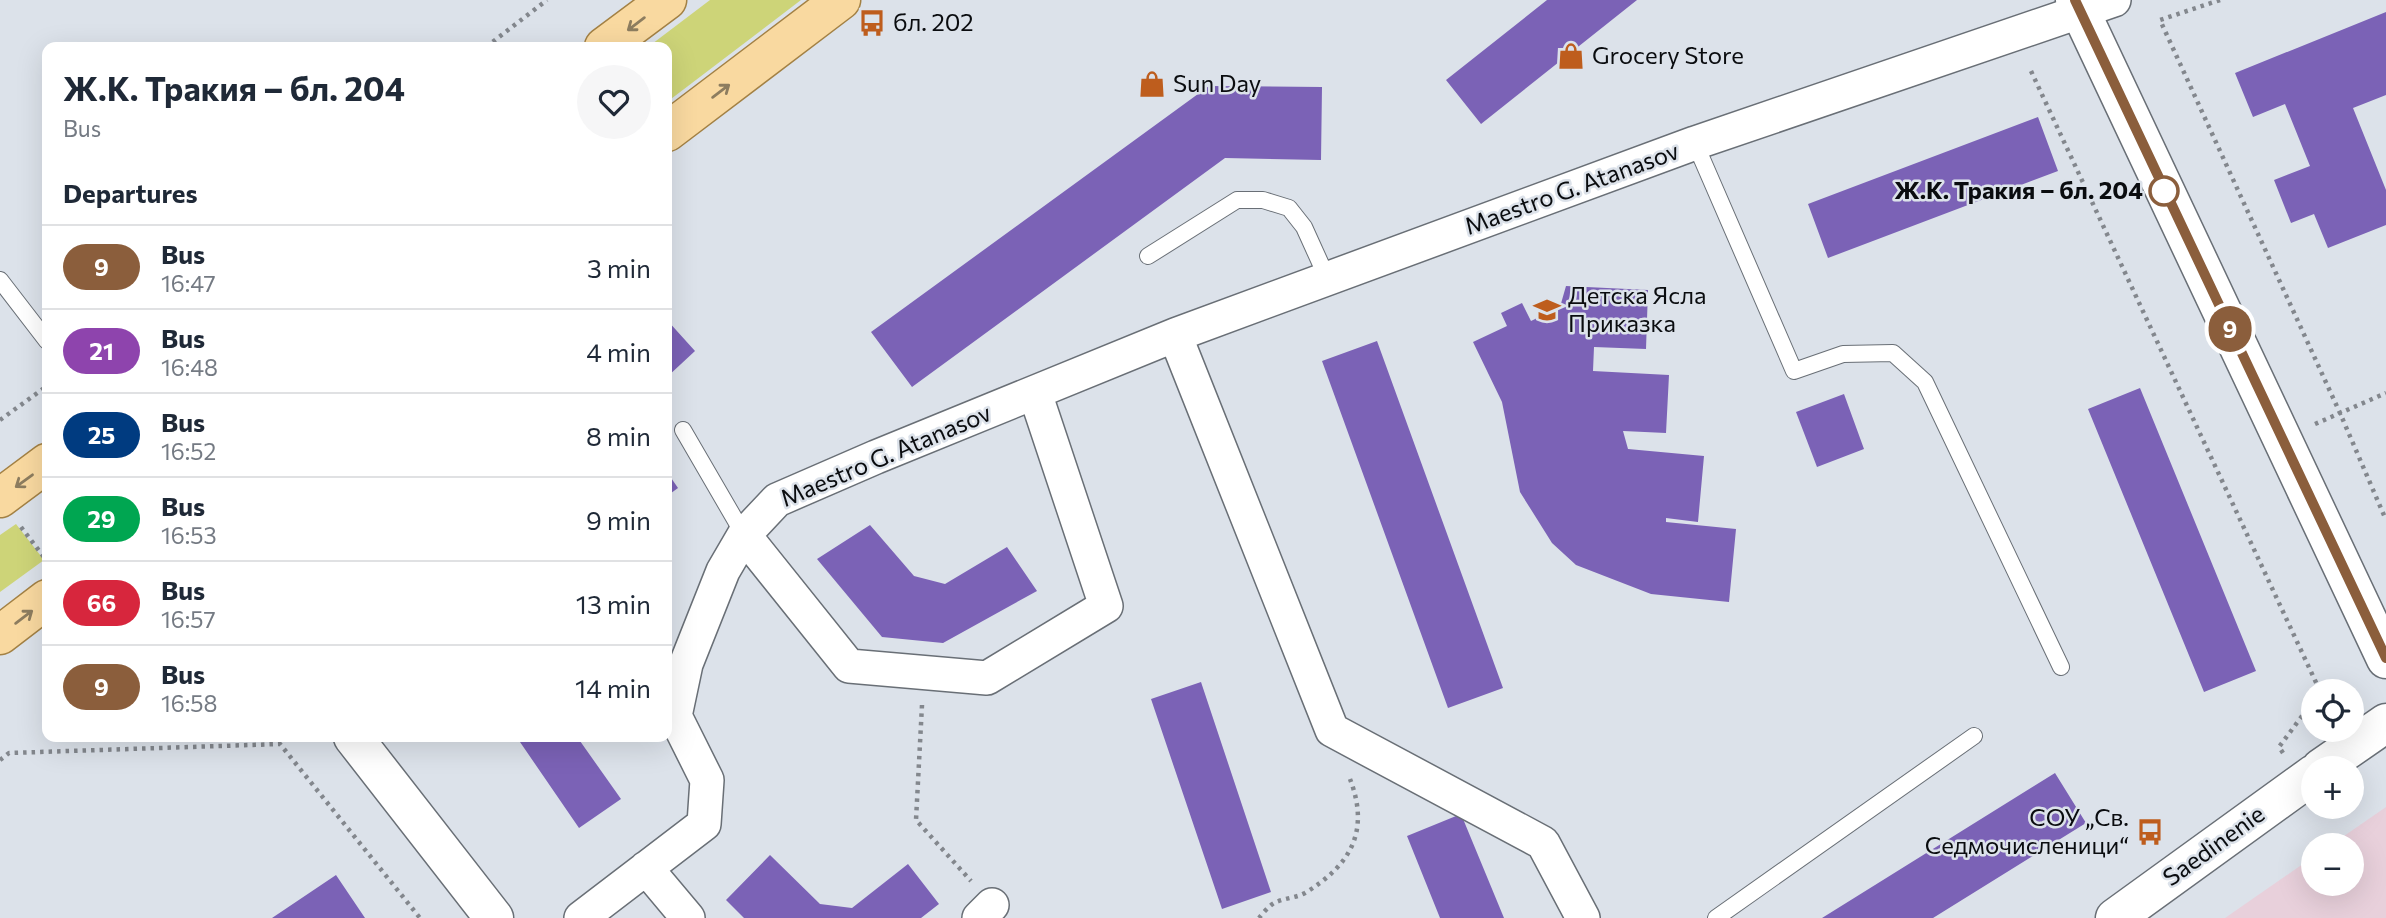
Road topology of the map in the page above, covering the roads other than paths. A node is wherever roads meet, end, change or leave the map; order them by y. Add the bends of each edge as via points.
1 (667, 0) edge
2 (841, 0) edge
3 (2090, 4) edge
4 (611, 42) edge
5 (672, 128) edge
6 (1695, 143) junction
7 (1147, 256) dead end
8 (1328, 279) junction
9 (0, 280) edge
10 (42, 335) edge
11 (1175, 335) junction
12 (1035, 393) junction
13 (683, 430) dead end
14 (42, 467) edge
15 (0, 498) edge
16 (744, 534) junction
17 (42, 603) edge
18 (0, 635) edge
19 (2386, 659) edge
20 (2061, 667) dead end
21 (2386, 723) edge
22 (1974, 736) dead end
23 (357, 742) edge
24 (2338, 756) edge
25 (2301, 783) edge
26 (646, 868) junction
27 (494, 918) edge
28 (581, 918) edge
29 (688, 918) edge
30 (1583, 918) edge
31 (1716, 918) edge
32 (2115, 918) edge

1 -> 4 main road
5 -> 2 main road
3 - 6 street, Maestro G. Atanasov
3 - 19 street via 2282,438
6 - 8 street, Maestro G. Atanasov
6 - 20 lane via 1794,370 1843,354 1893,353 1925,382
7 - 8 lane via 1237,200 1263,200 1289,208 1304,227
8 - 11 street, Maestro G. Atanasov
9 - 10 lane
11 - 12 street, Maestro G. Atanasov
11 - 30 street via 1332,730 1543,844
12 - 16 street, Maestro G. Atanasov via 777,500
12 - 16 street via 1106,606 987,678 849,666
13 - 16 lane
14 -> 15 main road
16 - 26 street, Maestro G. Atanasov via 723,571 685,664 675,716 707,780 704,824
18 -> 17 main road
21 - 24 street
22 - 31 lane
23 - 27 street
25 - 32 street, Saedinenie
26 - 28 street, Maestro G. Atanasov
26 - 29 street

